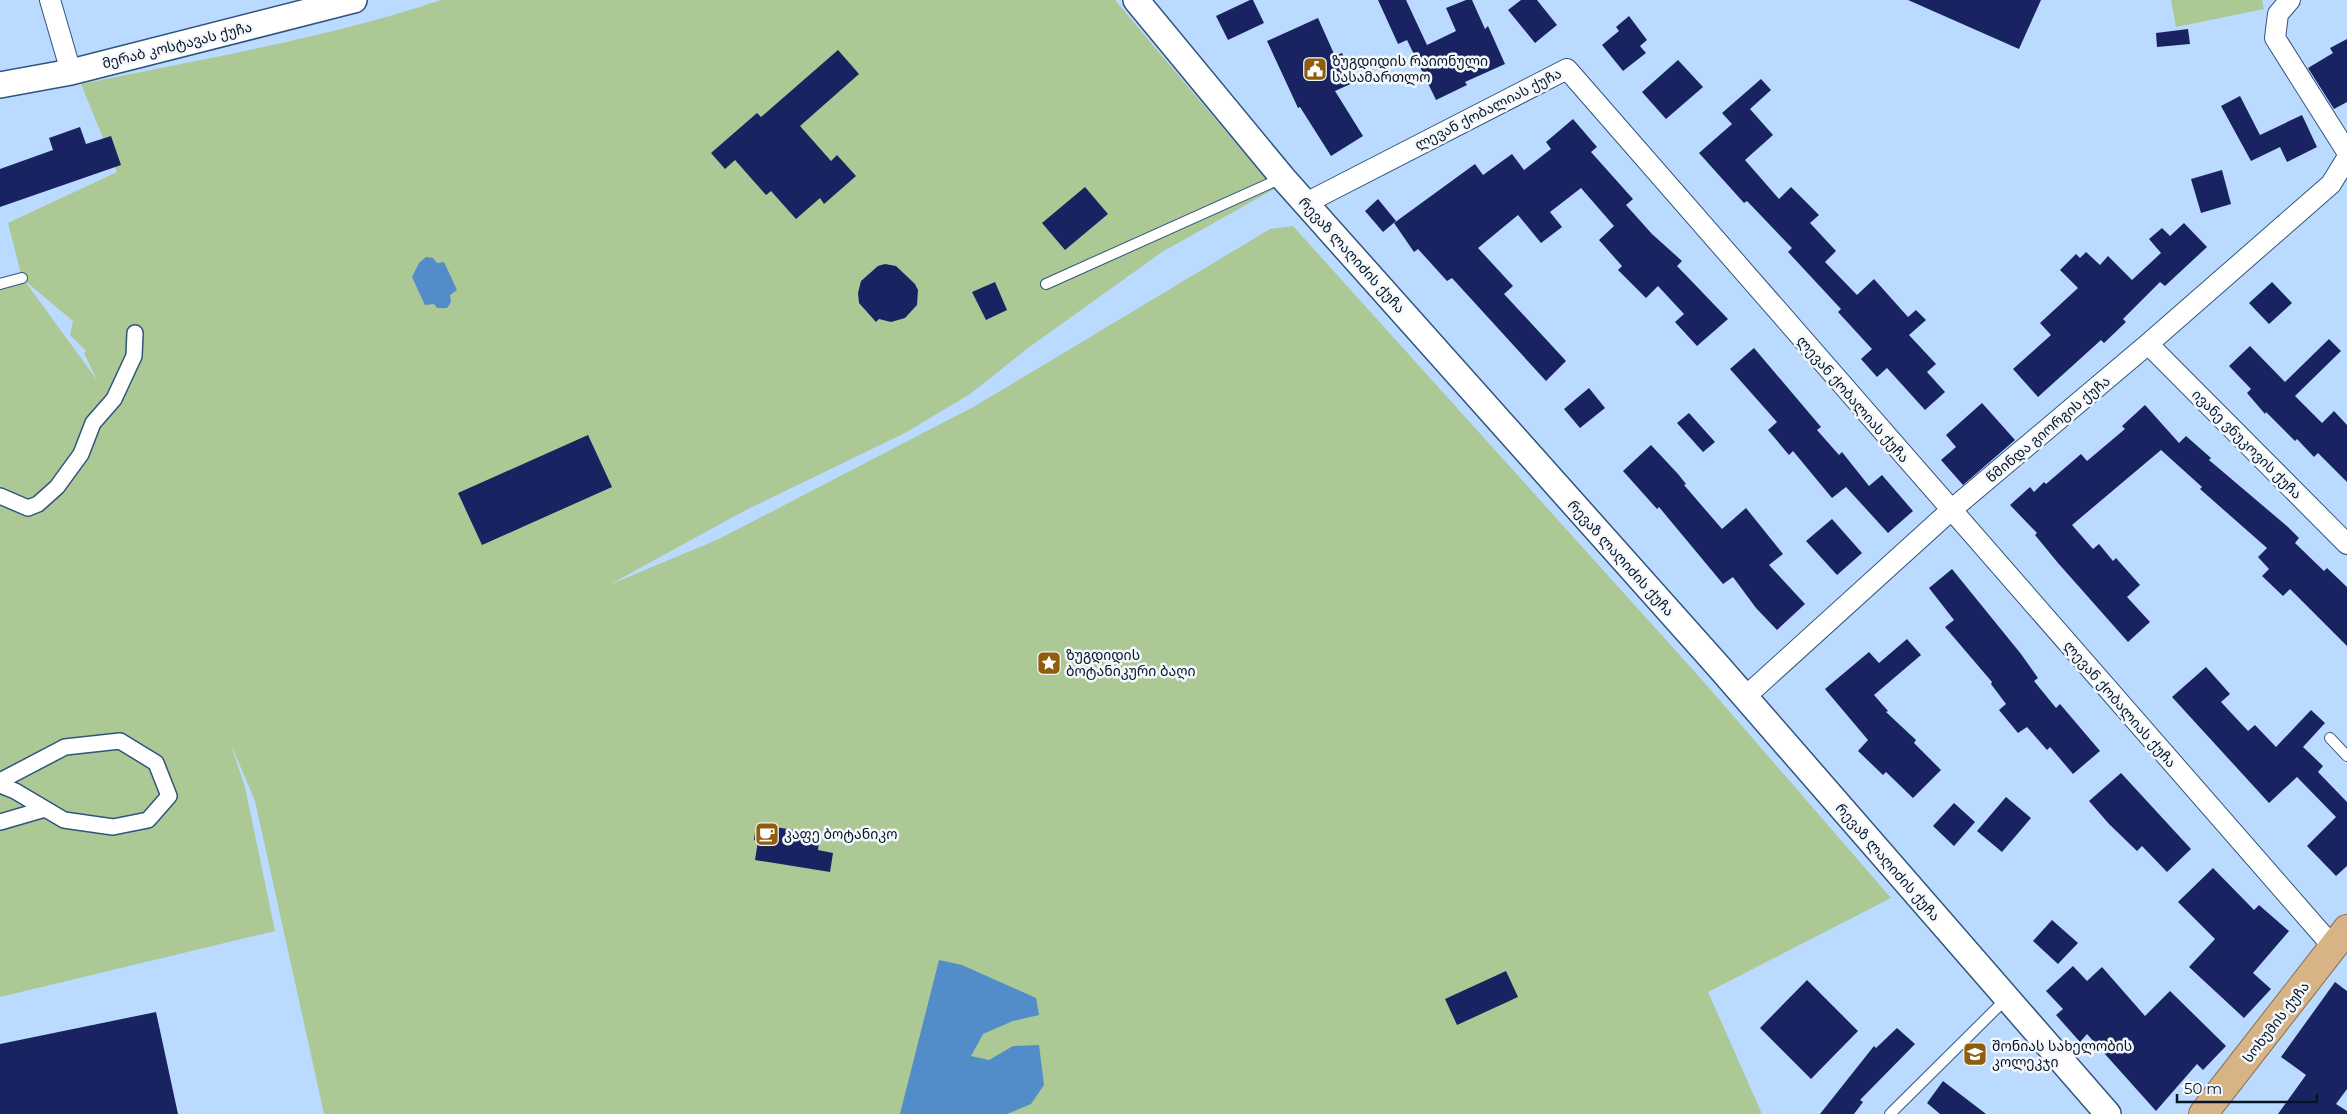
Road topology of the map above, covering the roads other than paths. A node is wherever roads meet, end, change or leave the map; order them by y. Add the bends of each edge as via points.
1 (50, 0) edge
2 (354, 0) edge
3 (1136, 0) edge
4 (2290, 0) edge
5 (329, 3) edge
6 (71, 72) junction
7 (0, 85) edge
8 (2347, 152) edge
9 (2347, 158) edge
10 (1283, 178) junction
11 (1306, 203) junction
12 (22, 278) dead end
13 (0, 284) edge
14 (1046, 284) dead end
15 (135, 333) dead end
16 (2148, 344) junction
17 (0, 496) edge
18 (1950, 511) junction
19 (2347, 544) edge
20 (1745, 697) junction
21 (2330, 738) dead end
22 (2347, 756) edge
23 (0, 783) edge
24 (45, 809) junction
25 (0, 822) edge
26 (2341, 938) edge
27 (2007, 998) junction
28 (1890, 1114) edge
29 (2108, 1114) edge
30 (2203, 1114) edge

1 - 6 street
2 - 5 street, მერაბ კოსტავას ქუჩა
3 - 10 street, რევაზ ლაღიძის ქუჩა
4 - 8 street via 2278,14 2275,38
5 - 6 street, მერაბ კოსტავას ქუჩა
6 - 7 street, მერაბ კოსტავას ქუჩა
9 - 16 street, წმინდა გიორგის ქუჩა via 2331,184
10 - 11 street, რევაზ ლაღიძის ქუჩა
10 - 14 lane
11 - 18 street, ლევან ქობალიას ქუჩა via 1567,69
11 - 20 street, რევაზ ლაღიძის ქუჩა
12 - 13 lane
15 - 17 street via 134,356 114,399 93,423 81,454 57,487 38,504 28,508
16 - 18 street, წმინდა გიორგის ქუჩა
16 - 19 street, ივანე ვნუკოვის ქუჩა
18 - 20 street, წმინდა გიორგის ქუჩა
18 - 26 street, ლევან ქობალიას ქუჩა
20 - 27 street, რევაზ ლაღიძის ქუჩა
21 - 22 lane
23 - 24 street
23 - 24 street via 65,747 120,741 156,763 169,796 148,820 113,827 64,820
24 - 25 street
26 - 30 highway, სოხუმის ქუჩა
27 - 28 lane
27 - 29 street, რევაზ ლაღიძის ქუჩა

